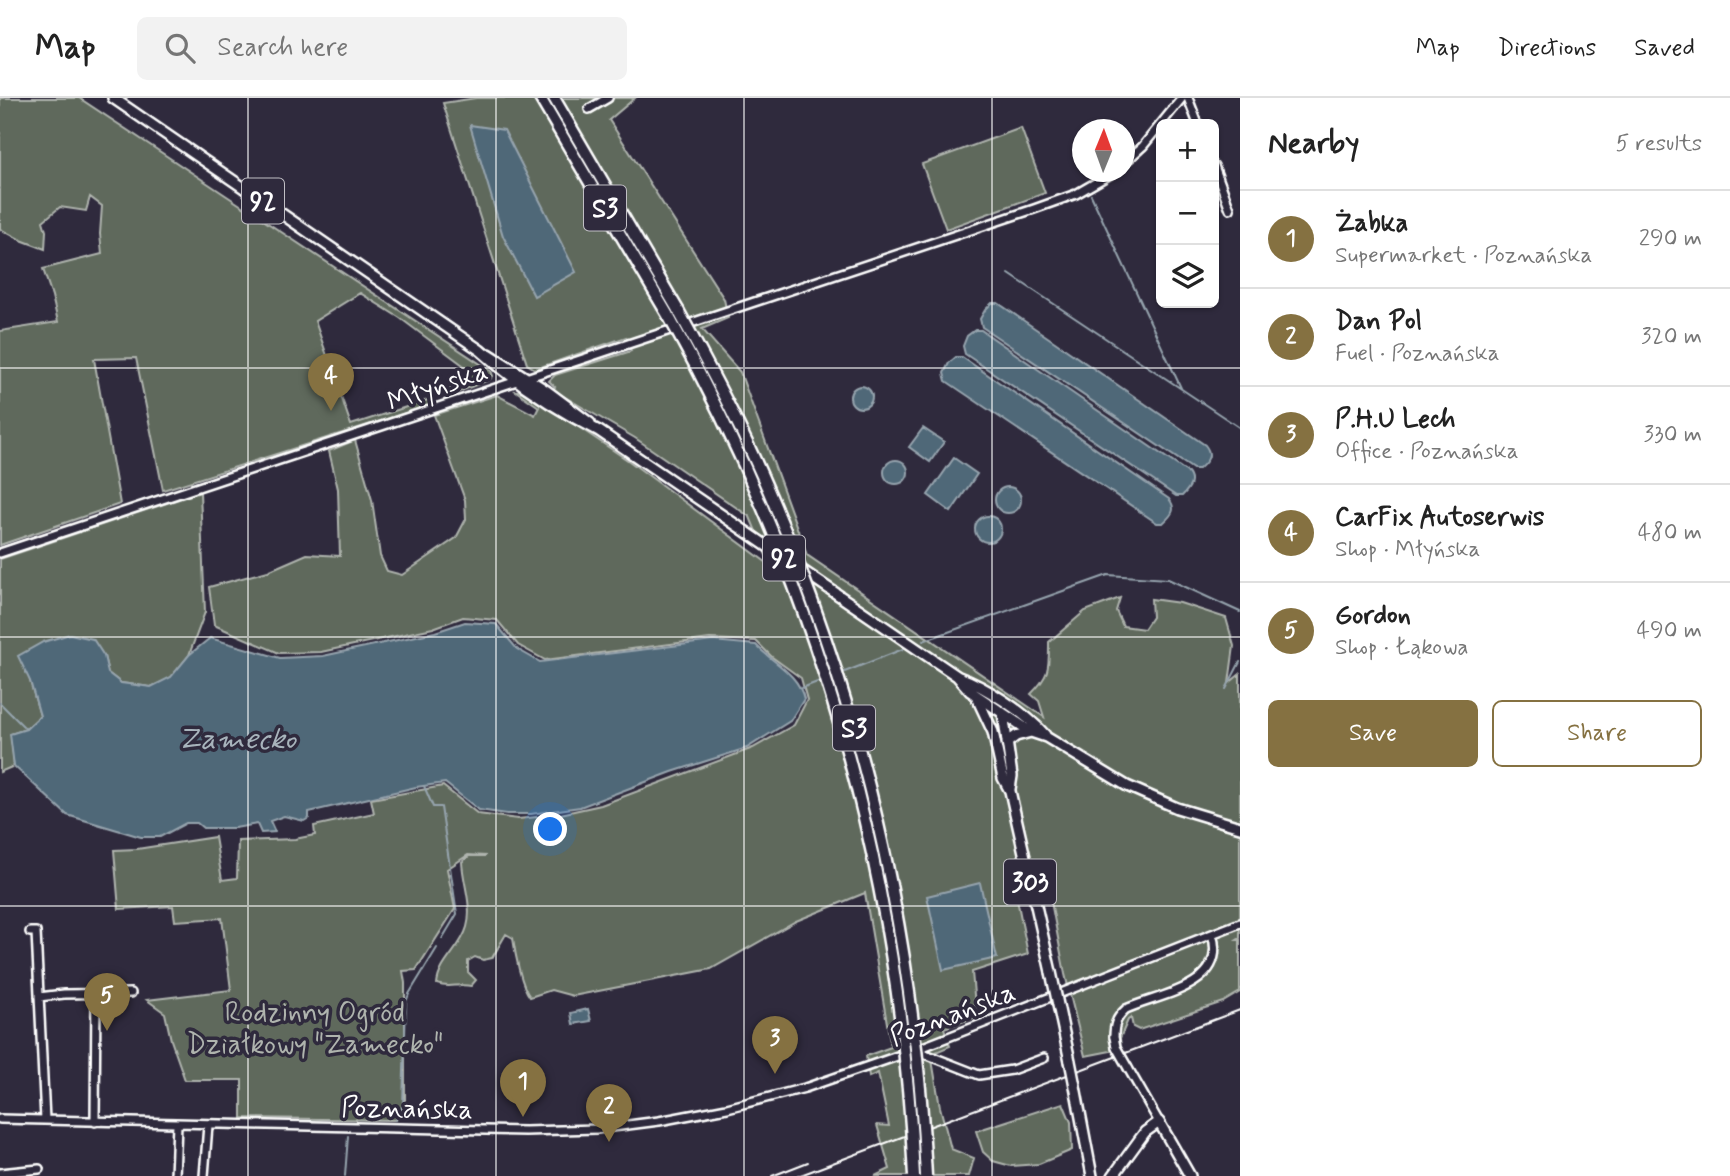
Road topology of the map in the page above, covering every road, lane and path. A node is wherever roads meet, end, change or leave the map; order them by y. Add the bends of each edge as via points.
1 (113, 98) edge
2 (540, 98) edge
3 (554, 98) edge
4 (607, 98) edge
5 (1181, 98) edge
6 (1188, 98) edge
7 (589, 109) dead end
8 (1196, 119) edge
9 (1135, 154) edge
10 (1219, 179) edge
11 (1097, 182) edge
12 (1230, 209) dead end
13 (522, 378) junction
14 (0, 552) edge
15 (957, 676) junction
16 (976, 696) junction
17 (1005, 709) junction
18 (993, 732) junction
19 (1031, 732) junction
20 (1046, 737) junction
21 (1007, 743) junction
22 (1010, 791) junction
23 (1240, 827) edge
24 (1240, 923) edge
25 (33, 932) dead end
26 (1212, 934) junction
27 (96, 993) junction
28 (131, 993) dead end
29 (39, 998) junction
30 (915, 1050) junction
31 (1044, 1058) dead end
32 (0, 1119) edge
33 (45, 1120) junction
34 (95, 1122) junction
35 (1159, 1122) junction
36 (177, 1124) junction
37 (208, 1125) junction
38 (39, 1169) dead end
39 (0, 1173) edge
40 (175, 1176) edge
41 (204, 1176) edge
42 (914, 1176) edge
43 (926, 1176) edge
44 (1092, 1176) edge
45 (1113, 1176) edge
46 (1190, 1176) edge

1 - 13 main road, 92
2 - 42 highway, S3, bridge via 669,317 721,417 761,502 808,622 867,822 892,953
3 - 43 highway, S3, bridge via 678,310 738,424 817,614 880,828 901,935 919,1069
4 - 7 street
5 - 9 street
6 - 8 street
10 - 12 street
11 - 13 street, Młyńska via 1063,199
13 - 14 street, Młyńska
13 - 15 main road, 92
15 - 16 main road, 92
15 - 17 main road, 92 via 975,683
16 - 17 main road, 92
16 - 18 main road, 303
17 - 18 main road
17 - 19 main road, 92
17 - 20 main road, 92 via 1036,725
17 - 21 main road, 303
18 - 22 main road, 303
19 - 20 main road, 92
19 - 21 main road
20 - 23 main road, 92 via 1143,794
21 - 22 main road, 303
22 - 44 main road, 303, bridge
24 - 26 street, Poznańska
25 - 29 street
26 - 30 street, Poznańska
26 - 35 street, bridge via 1214,960 1208,972 1195,983 1126,1009 1114,1025 1116,1047
27 - 28 street
27 - 29 street
27 - 34 street
29 - 33 street
30 - 31 street via 979,1074 1012,1070
30 - 37 street, Poznańska via 839,1078 757,1100 690,1116 597,1129
32 - 33 street, Poznańska
33 - 34 street, Poznańska
34 - 36 street, Poznańska
35 - 45 main road via 1145,1132
35 - 46 main road
36 - 37 street, Poznańska
36 - 40 street
37 - 41 street
38 - 39 street

